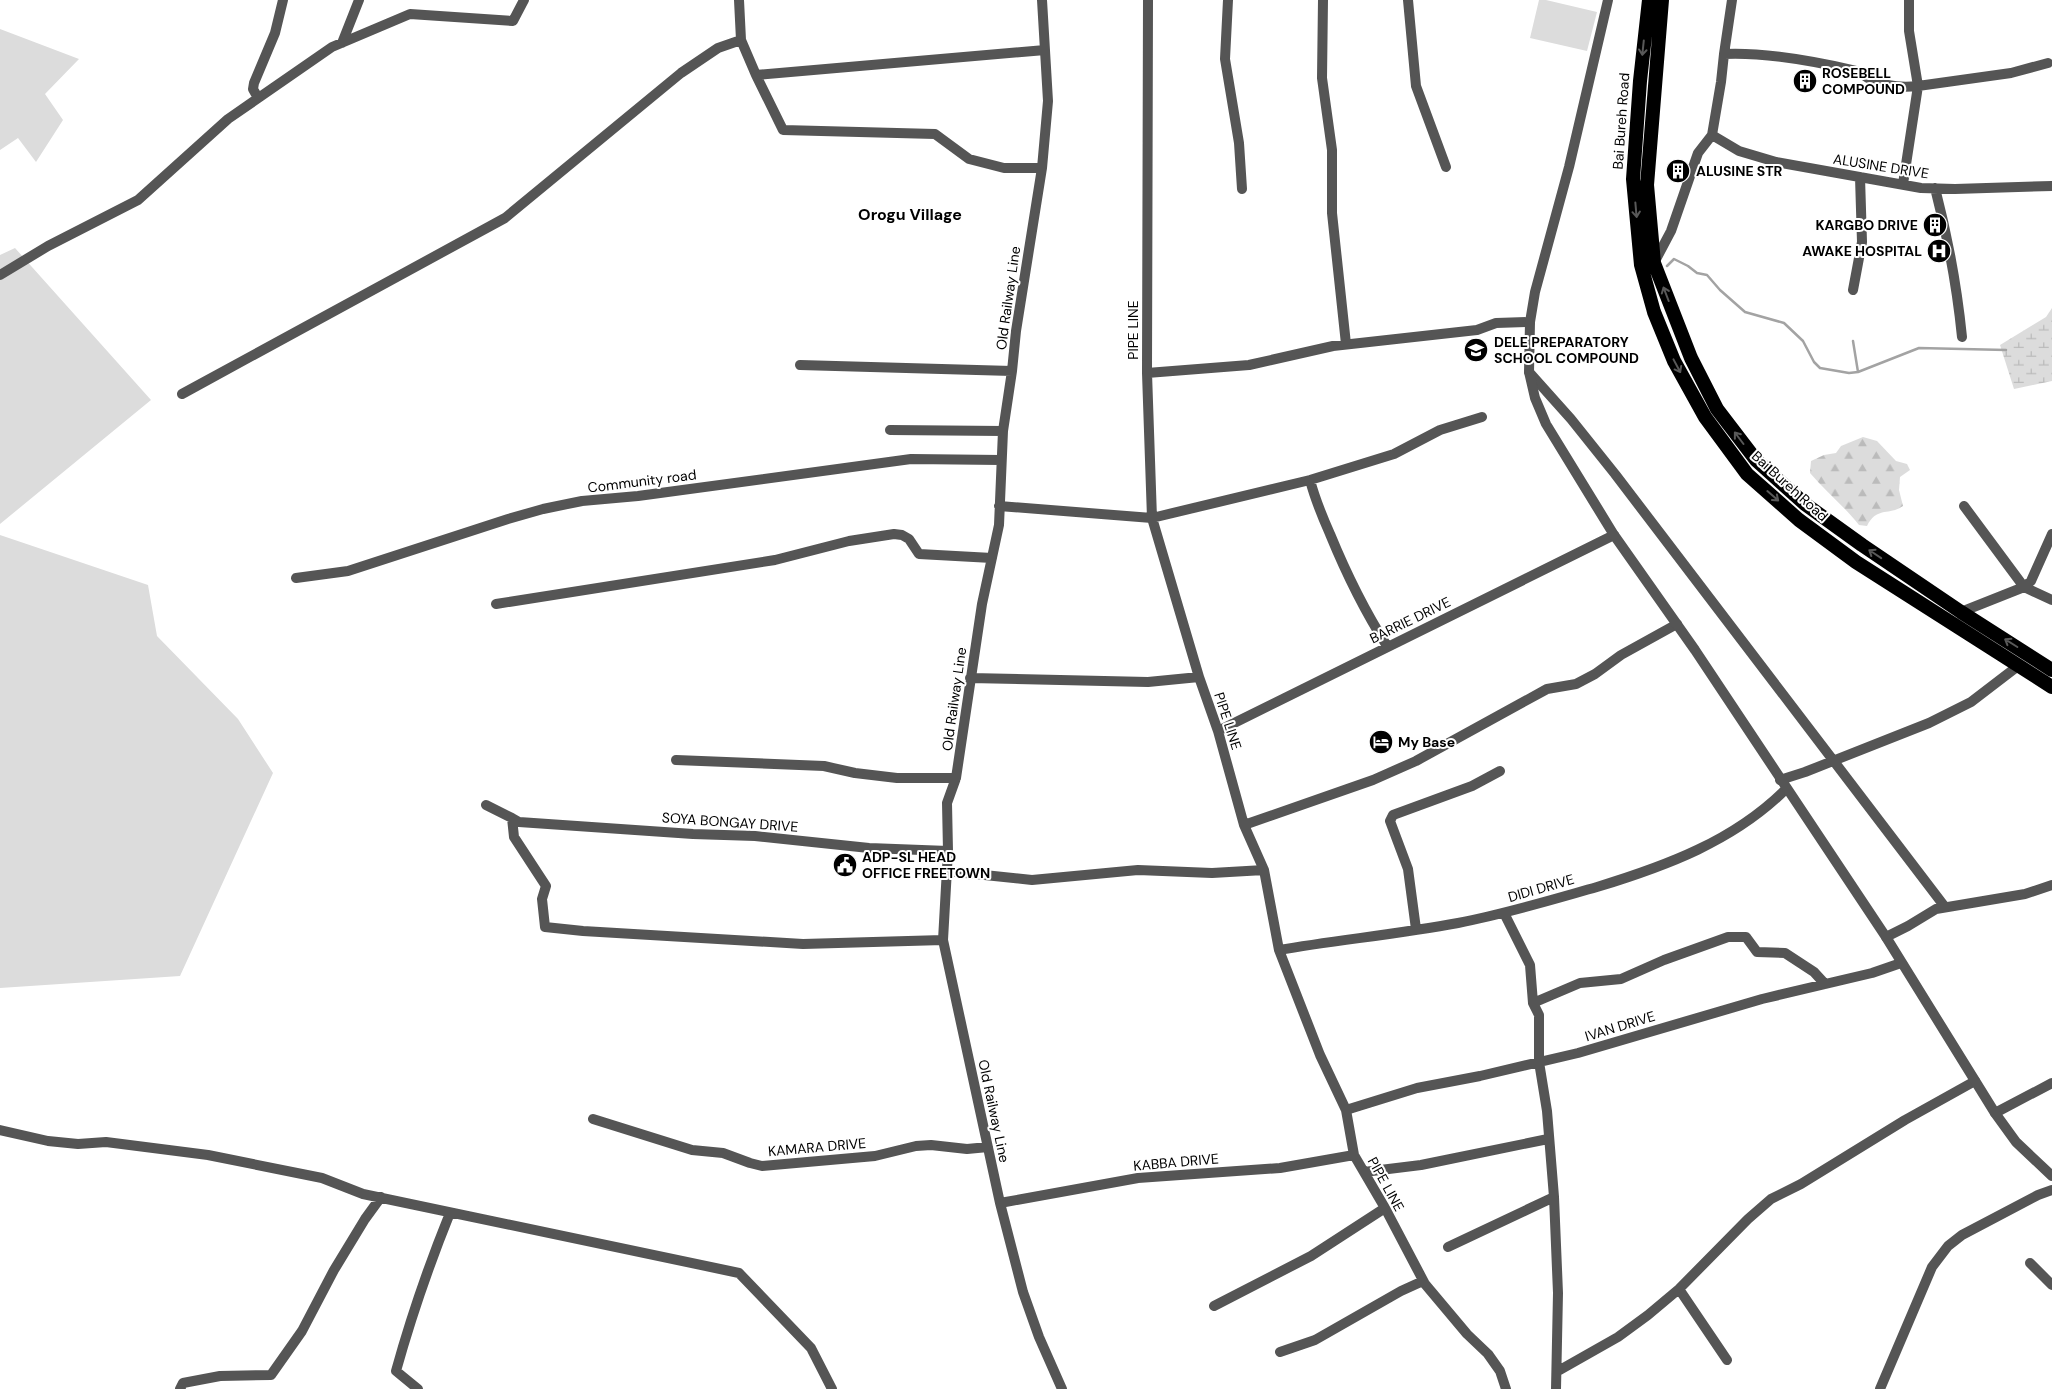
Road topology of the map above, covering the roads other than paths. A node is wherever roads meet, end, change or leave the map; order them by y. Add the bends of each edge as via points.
1 (283, 0) edge
2 (359, 0) edge
3 (524, 0) edge
4 (738, 0) edge
5 (1042, 0) edge
6 (1148, 0) edge
7 (1228, 0) edge
8 (1322, 0) edge
9 (1408, 0) edge
10 (1608, 0) edge
11 (1649, 0) edge
12 (1662, 0) edge
13 (1732, 0) edge
14 (1909, 0) edge
15 (741, 40) junction
16 (342, 42) junction
17 (1045, 50) junction
18 (1724, 54) junction
19 (2048, 63) dead end
20 (756, 75) junction
21 (1918, 86) junction
22 (258, 98) junction
23 (1712, 135) junction
24 (1446, 167) dead end
25 (1042, 168) junction
26 (1860, 177) junction
27 (1903, 184) junction
28 (2052, 186) edge
29 (1935, 188) junction
30 (1242, 190) dead end
31 (1654, 263) junction
32 (0, 275) edge
33 (1853, 290) dead end
34 (1530, 322) junction
35 (1962, 337) dead end
36 (1346, 344) junction
37 (800, 365) dead end
38 (1012, 371) junction
39 (1529, 372) junction
40 (1147, 373) junction
41 (182, 394) dead end
42 (1482, 417) dead end
43 (890, 430) dead end
44 (1003, 431) junction
45 (1001, 460) junction
46 (1310, 480) junction
47 (999, 506) junction
48 (1964, 506) dead end
49 (1152, 518) junction
50 (2052, 534) edge
51 (1614, 535) junction
52 (992, 558) junction
53 (296, 578) dead end
54 (2024, 587) junction
55 (2052, 600) edge
56 (496, 604) dead end
57 (1961, 612) junction
58 (1677, 624) junction
59 (1387, 646) junction
60 (2018, 666) junction
61 (2052, 670) edge
62 (1200, 677) junction
63 (970, 678) junction
64 (2052, 687) edge
65 (1218, 731) junction
66 (676, 760) dead end
67 (1833, 761) junction
68 (1500, 771) dead end
69 (956, 778) junction
70 (1780, 780) junction
71 (1786, 789) junction
72 (486, 805) dead end
73 (512, 818) junction
74 (1244, 825) junction
75 (948, 851) junction
76 (1264, 870) junction
77 (946, 871) junction
78 (2052, 885) edge
79 (1945, 907) junction
80 (1504, 913) junction
81 (1416, 929) junction
82 (1886, 937) junction
83 (943, 940) junction
84 (1278, 950) junction
85 (1901, 963) junction
86 (1825, 984) junction
87 (1533, 1002) junction
88 (1539, 1062) junction
89 (1975, 1081) junction
90 (2052, 1083) edge
91 (1346, 1110) junction
92 (1995, 1113) junction
93 (593, 1120) dead end
94 (0, 1130) edge
95 (1548, 1139) junction
96 (988, 1147) junction
97 (1354, 1156) junction
98 (1364, 1172) junction
99 (2052, 1176) edge
100 (2052, 1190) edge
101 (1554, 1197) junction
102 (381, 1198) junction
103 (1000, 1204) junction
104 (1385, 1208) junction
105 (450, 1212) junction
106 (1448, 1247) dead end
107 (2030, 1263) dead end
108 (1423, 1281) junction
109 (2052, 1285) edge
110 (1679, 1289) junction
111 (1214, 1306) dead end
112 (1280, 1352) dead end
113 (1726, 1360) dead end
114 (1558, 1372) junction
115 (180, 1389) edge
116 (418, 1389) edge
117 (832, 1389) edge
118 (1062, 1389) edge
119 (1506, 1389) edge
120 (1556, 1389) edge
121 (1880, 1389) edge

1 - 22 street via 275,32 254,82 253,89
2 - 16 street
3 - 16 street via 513,21 410,14
4 - 15 street
5 - 17 street, Old Railway Line
6 - 40 street, PIPE LINE
7 - 30 street via 1225,59 1239,143
8 - 36 street via 1322,78 1332,150 1332,213
9 - 24 street via 1416,86
10 - 34 street
11 -> 60 highway, Bai Bureh Road via 1633,180 1641,265 1654,312 1674,361 1705,417 1747,474 1800,520 1856,562
12 - 31 highway, Bai Bureh Road via 1647,185
13 - 18 street
14 - 21 street via 1909,32
15 - 20 street
15 - 41 street via 718,48 681,73 505,218
16 - 22 street
17 - 20 street
17 - 25 street, Old Railway Line via 1048,101
18 - 21 street via 1742,53 1815,63 1860,72 1884,84 1906,88
18 - 23 street
19 - 21 street via 2011,73
20 - 25 street via 783,130 935,134 969,160 1004,168
21 - 27 street
22 - 32 street via 228,119 138,200 48,246
23 - 26 street, ALUSINE DRIVE via 1739,151 1776,162
23 - 31 street via 1698,153 1671,231
25 - 38 street, Old Railway Line
26 - 27 street, ALUSINE DRIVE
26 - 33 street via 1862,242
27 - 29 street, ALUSINE DRIVE
28 - 29 street, ALUSINE DRIVE
29 - 35 street via 1948,237
57 -> 31 highway, Bai Bureh Road via 1805,504 1756,460 1717,409 1695,367
34 - 36 street via 1496,323 1477,330
34 - 39 street
36 - 40 street via 1249,365
37 - 38 street
38 - 44 street, Old Railway Line
39 - 51 street via 1546,424
39 - 67 street via 1616,474
40 - 49 street, PIPE LINE
42 - 46 street via 1440,430 1394,454
43 - 44 street
44 - 45 street, Old Railway Line
45 - 47 street, Old Railway Line
45 - 53 street, Community road via 912,459 582,501 508,519 348,571
46 - 49 street
46 - 59 street via 1340,559 1365,612
47 - 49 street
47 - 52 street, Old Railway Line via 999,525
48 - 54 street
49 - 62 street, PIPE LINE
50 - 54 street via 2031,581
51 - 58 street
51 - 59 street, BARRIE DRIVE
52 - 56 street via 919,554 909,539 894,534 849,541 775,560
52 - 63 street, Old Railway Line
54 - 55 street
54 - 57 street
61 -> 57 highway, Bai Bureh Road
58 - 70 street
58 - 74 street via 1576,684 1547,689 1408,765
59 - 65 street, BARRIE DRIVE
60 - 64 highway, Bai Bureh Road
60 - 67 street via 1971,702 1929,723
62 - 63 street via 1148,682
62 - 65 street, PIPE LINE
63 - 69 street, Old Railway Line
65 - 74 street, PIPE LINE
66 - 69 street via 824,766 897,778
67 - 70 street
67 - 79 street
68 - 81 street via 1472,786 1393,815 1390,821 1408,869
69 - 75 street, Old Railway Line via 947,803
70 - 71 street
71 - 80 street, DIDI DRIVE via 1770,805 1728,835 1684,857 1606,884
71 - 82 street
72 - 73 street, SOYA BONGAY DRIVE
73 - 75 street, SOYA BONGAY DRIVE via 519,822
73 - 83 street via 514,837 546,886 542,899 545,927 803,944
74 - 76 street, PIPE LINE
75 - 77 street, Old Railway Line
76 - 77 street via 1212,873 1138,870 1032,880
76 - 84 street, PIPE LINE
77 - 83 street, Old Railway Line
78 - 79 street via 2025,894
79 - 82 street
80 - 81 street, DIDI DRIVE
80 - 87 street via 1530,965
81 - 84 street, DIDI DRIVE
82 - 85 street
83 - 96 street, Old Railway Line
84 - 91 street, PIPE LINE
85 - 86 street, IVAN DRIVE
85 - 89 street
86 - 87 street via 1814,972 1785,953 1757,952 1746,937 1728,937 1621,979 1580,983
86 - 88 street, IVAN DRIVE via 1762,998
87 - 88 street via 1538,1015
88 - 91 street, IVAN DRIVE via 1417,1088
88 - 95 street
89 - 92 street
89 - 110 street via 1771,1199
90 - 92 street
91 - 97 street, PIPE LINE
92 - 99 street via 2016,1142
93 - 96 street, KAMARA DRIVE via 692,1150 723,1153 762,1166 875,1156 916,1146
94 - 102 street via 48,1141 106,1142 208,1156 322,1178
95 - 98 street via 1421,1166
95 - 101 street
96 - 103 street, Old Railway Line
97 - 98 street, PIPE LINE
97 - 103 street, KABBA DRIVE via 1280,1168 1138,1178
98 - 104 street, PIPE LINE
100 - 121 street via 2038,1194 1962,1235 1948,1246 1932,1267
101 - 106 street
101 - 114 street
102 - 105 street
102 - 115 street via 334,1270 302,1331 271,1374 220,1376 183,1383
103 - 118 street, Old Railway Line via 1023,1292
104 - 108 street, PIPE LINE
104 - 111 street via 1312,1256
105 - 116 street via 428,1267 396,1371
105 - 117 street via 739,1273 811,1348
107 - 109 street
108 - 112 street via 1315,1340
108 - 119 street, PIPE LINE via 1466,1334 1488,1354 1500,1371
110 - 113 street
110 - 114 street via 1618,1337
114 - 120 street

